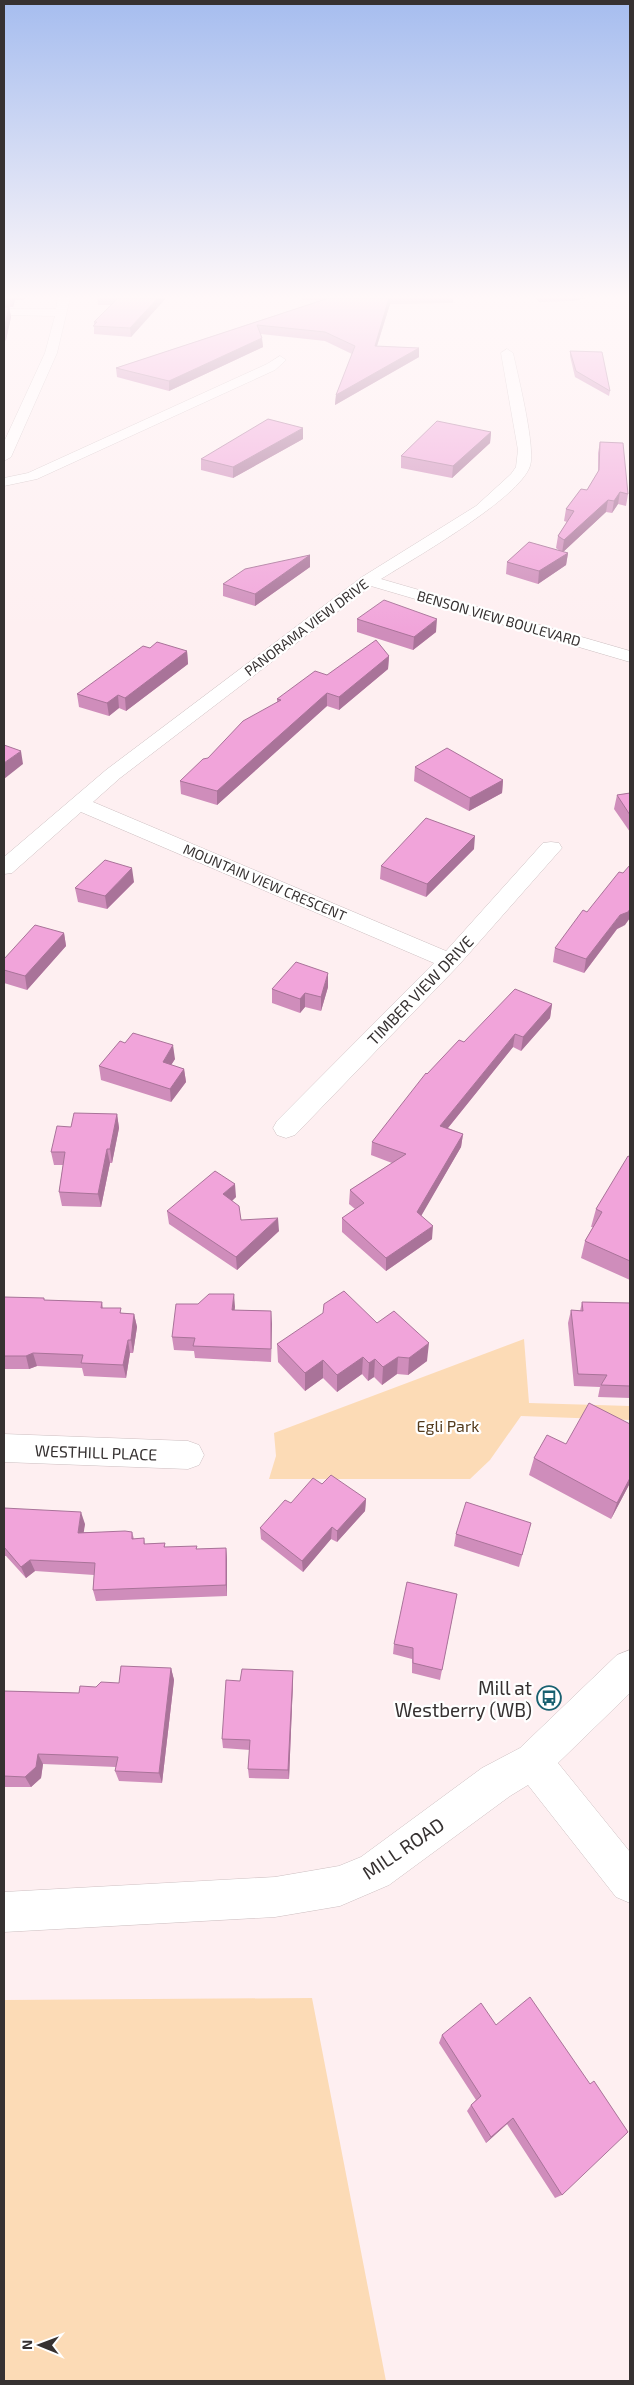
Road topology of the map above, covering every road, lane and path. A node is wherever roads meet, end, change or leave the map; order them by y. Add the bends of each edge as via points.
1 (26, 409) edge
2 (178, 409) edge
3 (517, 409) edge
4 (4, 457) edge
5 (4, 482) edge
6 (368, 580) junction
7 (630, 657) edge
8 (80, 804) junction
9 (551, 848) dead end
10 (4, 868) edge
11 (450, 960) junction
12 (286, 1128) dead end
13 (4, 1448) edge
14 (188, 1455) dead end
15 (630, 1668) edge
16 (533, 1761) junction
17 (630, 1883) edge
18 (4, 1912) edge

1 - 4 street
2 - 5 street via 32,476
3 - 6 street, PANORAMA VIEW DRIVE via 525,450 523,467 481,509
6 - 7 street, BENSON VIEW BOULEVARD
6 - 8 street, PANORAMA VIEW DRIVE via 113,774
8 - 10 street, PANORAMA VIEW DRIVE
8 - 11 street, MOUNTAIN VIEW CRESCENT
9 - 11 street, TIMBER VIEW DRIVE
11 - 12 street, TIMBER VIEW DRIVE
13 - 14 street, WESTHILL PLACE
15 - 16 street, MILL ROAD
16 - 17 street
16 - 18 street, MILL ROAD via 496,1782 375,1871 340,1886 275,1897

